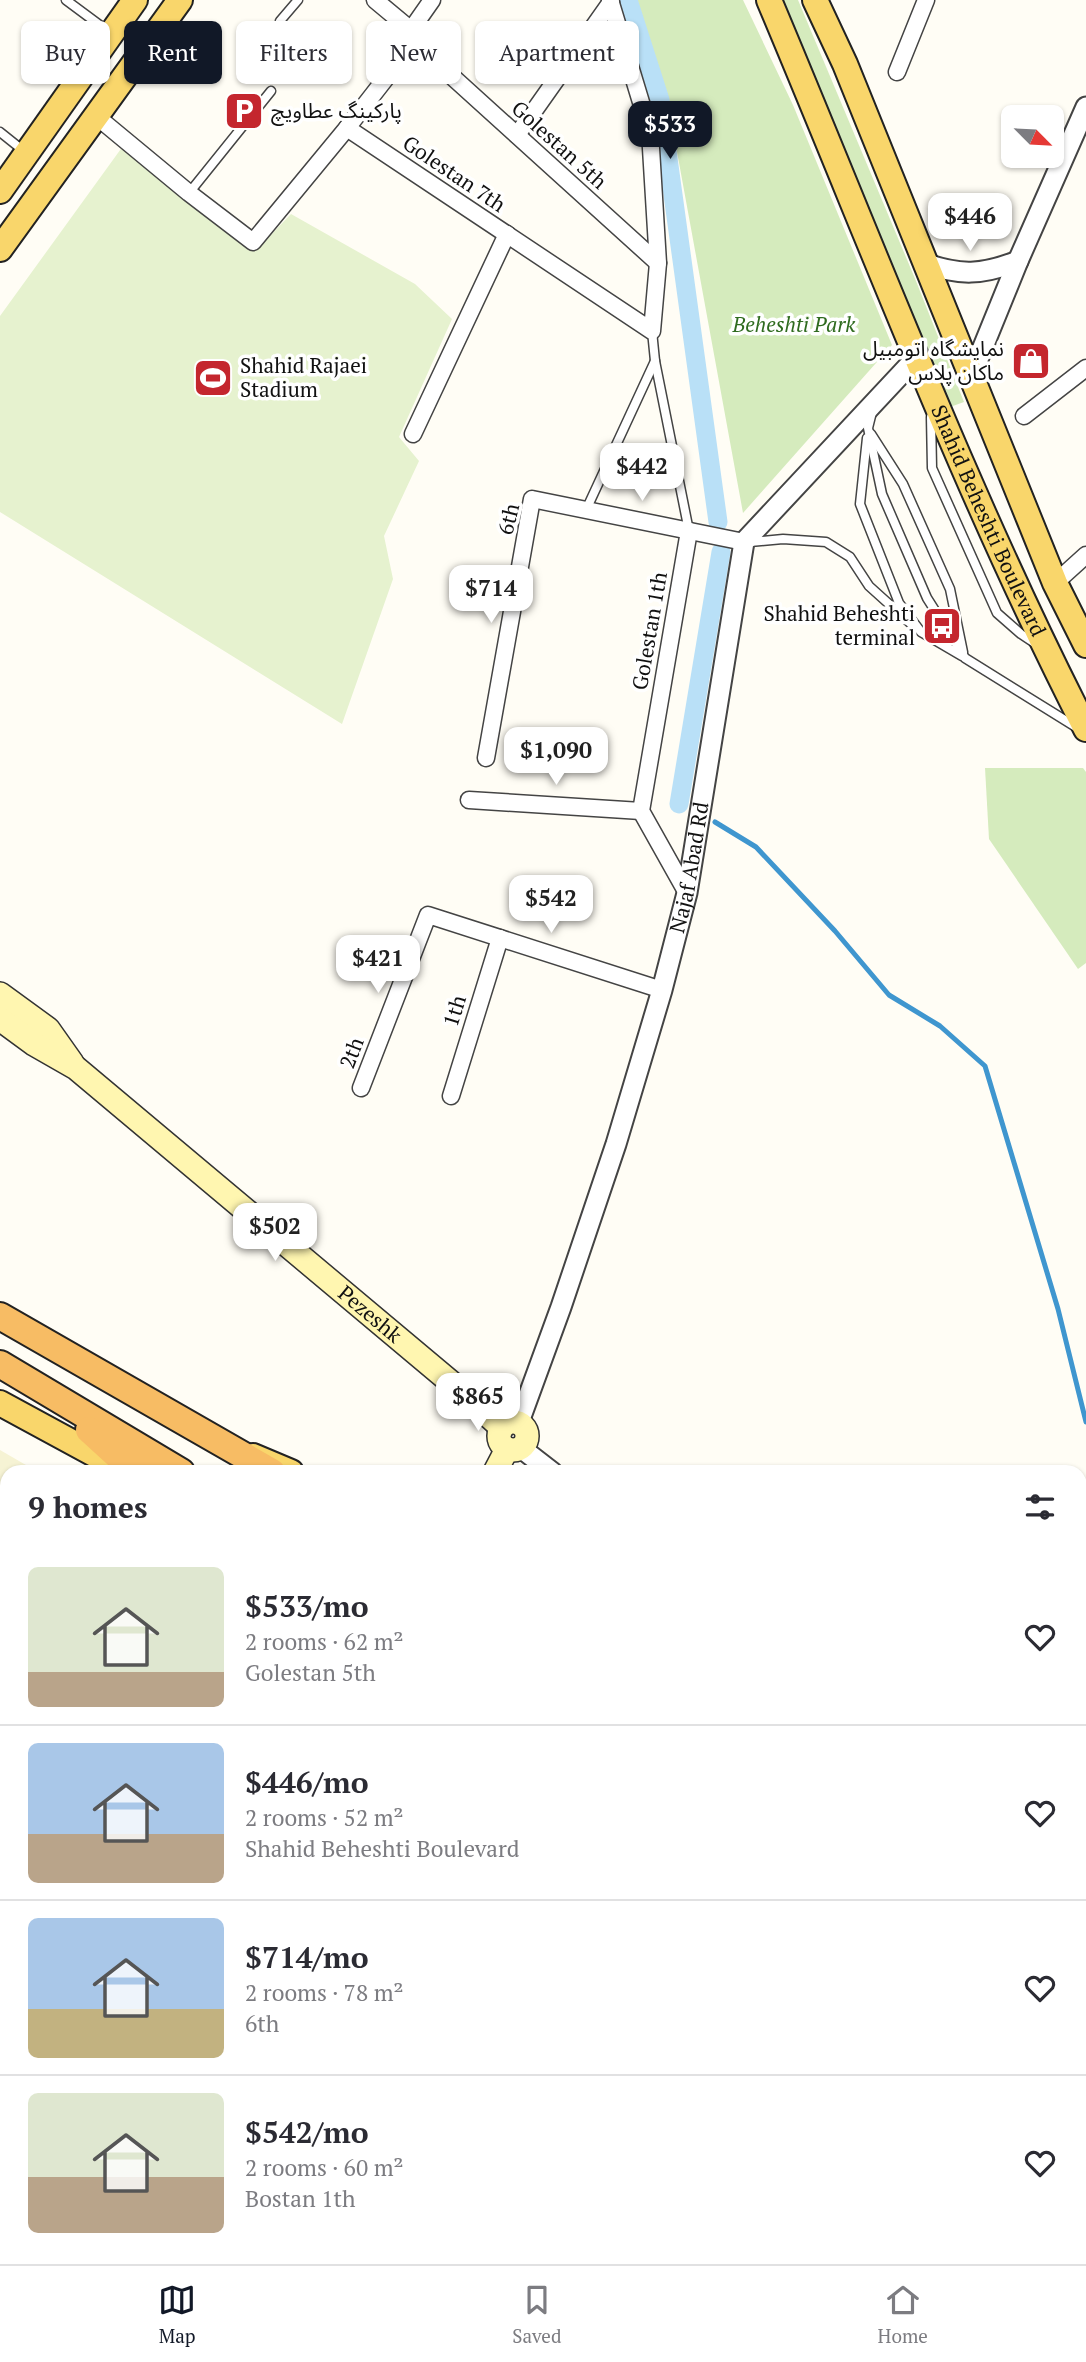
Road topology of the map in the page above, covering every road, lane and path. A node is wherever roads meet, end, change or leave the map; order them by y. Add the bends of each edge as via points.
1 (65, 0) edge
2 (135, 0) edge
3 (180, 0) edge
4 (298, 0) edge
5 (375, 0) edge
6 (432, 0) edge
7 (769, 0) edge
8 (815, 0) edge
9 (926, 0) edge
10 (610, 1) edge
11 (281, 21) edge
12 (397, 21) edge
13 (420, 21) edge
14 (111, 34) junction
15 (897, 72) dead end
16 (461, 82) edge
17 (378, 84) edge
18 (271, 91) dead end
19 (1086, 107) edge
20 (96, 117) junction
21 (347, 128) junction
22 (0, 132) edge
23 (517, 135) junction
24 (27, 154) junction
25 (0, 191) edge
26 (189, 193) junction
27 (507, 234) junction
28 (0, 249) edge
29 (1018, 261) junction
30 (658, 262) junction
31 (923, 263) junction
32 (652, 331) junction
33 (916, 358) junction
34 (655, 361) junction
35 (1086, 368) edge
36 (970, 379) junction
37 (875, 402) junction
38 (1024, 416) dead end
39 (868, 428) junction
40 (413, 434) dead end
41 (586, 510) junction
42 (689, 531) junction
43 (744, 542) junction
44 (1086, 555) edge
45 (1055, 583) junction
46 (921, 632) junction
47 (1086, 645) edge
48 (965, 658) junction
49 (1086, 731) edge
50 (486, 758) dead end
51 (469, 800) dead end
52 (641, 811) junction
53 (687, 893) junction
54 (500, 938) junction
55 (662, 990) junction
56 (0, 994) edge
57 (0, 1019) edge
58 (76, 1068) junction
59 (361, 1088) dead end
60 (451, 1096) dead end
61 (0, 1316) edge
62 (0, 1364) edge
63 (47, 1391) junction
64 (0, 1403) edge
65 (512, 1437) junction
66 (233, 1448) junction
67 (114, 1465) edge
68 (127, 1465) edge
69 (169, 1465) edge
70 (261, 1465) edge
71 (275, 1465) edge
72 (498, 1465) edge
73 (544, 1465) edge

1 - 14 lane
2 - 14 main road
3 - 20 main road
4 - 11 lane
5 - 12 street, Golestan 5th
6 - 13 street
7 - 33 main road, Shahid Beheshti Boulevard
8 - 31 main road, Shahid Beheshti Boulevard
9 - 15 street
10 - 23 street
10 - 30 street via 650,132
14 - 24 main road
16 - 23 street, Golestan 5th
17 - 21 street
18 - 26 lane
19 - 29 street
20 - 26 street
20 - 28 main road
21 - 26 street via 253,242
21 - 27 street, Golestan 7th
22 - 24 lane
23 - 30 street, Golestan 5th
24 - 25 main road
27 - 32 street, Golestan 7th
27 - 40 street
29 - 31 street via 971,274
29 - 36 street
30 - 32 street
31 - 36 main road, Shahid Beheshti Boulevard
32 - 34 lane
33 - 37 street
33 - 49 main road, Shahid Beheshti Boulevard
34 - 41 lane
34 - 42 lane
35 - 38 street
36 - 45 main road, Shahid Beheshti Boulevard
37 - 39 lane
37 - 43 street
39 - 46 lane via 860,504 899,603
39 - 48 lane via 903,484 950,589
39 - 48 lane via 882,494 927,598
41 - 42 street, 6th
41 - 50 street, 6th via 532,499
42 - 43 street, 6th
42 - 52 street, Golestan 1th
43 - 46 lane via 825,542 850,557 869,586
43 - 53 street, Najaf Abad Rd
44 - 45 street
45 - 47 main road, Shahid Beheshti Boulevard
46 - 48 lane
48 - 49 lane
51 - 52 street
52 - 53 street
53 - 55 street, Najaf Abad Rd
54 - 55 street
54 - 59 street, 2th via 428,915
54 - 60 street, 1th
55 - 65 street, Najaf Abad Rd via 616,1144
56 - 58 main road, Pezeshk via 48,1029
57 - 58 main road, Pezeshk
58 - 65 main road, Pezeshk
61 - 66 highway
62 - 63 highway
63 - 68 highway
63 - 69 highway
64 - 67 main road
65 - 72 main road, Najaf Abad Rd
65 - 73 street
66 - 70 highway
66 - 71 main road

